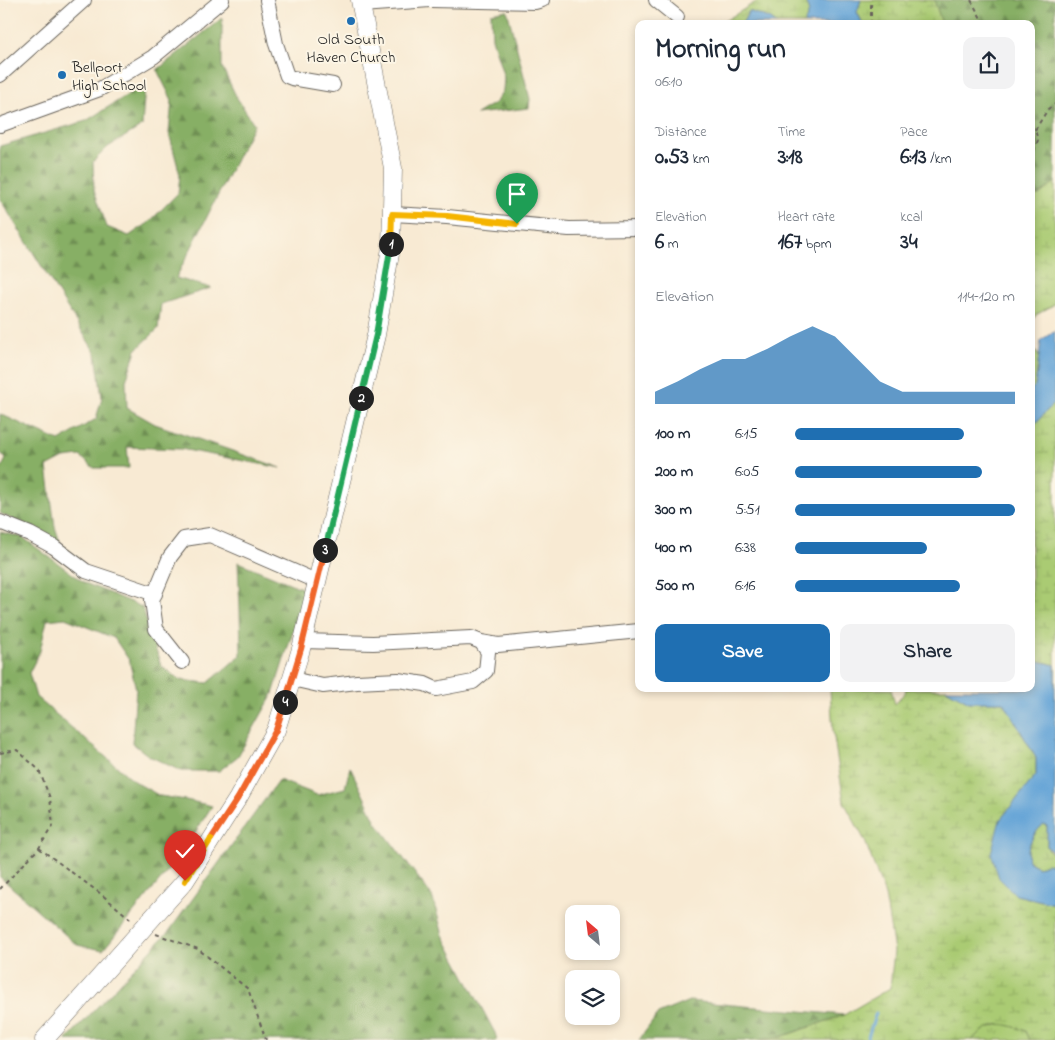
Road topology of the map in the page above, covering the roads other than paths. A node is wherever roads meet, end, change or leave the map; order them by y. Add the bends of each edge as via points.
1 (84, 0) edge
2 (267, 0) edge
3 (431, 0) edge
4 (542, 0) edge
5 (656, 0) edge
6 (218, 1) edge
7 (360, 2) edge
8 (677, 16) dead end
9 (0, 75) edge
10 (333, 85) dead end
11 (0, 125) edge
12 (392, 214) junction
13 (635, 228) edge
14 (0, 522) edge
15 (318, 582) junction
16 (155, 594) junction
17 (635, 631) edge
18 (303, 641) junction
19 (481, 642) junction
20 (182, 662) dead end
21 (292, 679) junction
22 (44, 1040) edge

1 - 9 street
2 - 10 street via 287,76
3 - 4 street
3 - 7 street
5 - 8 street
6 - 11 street via 153,57 100,89
7 - 12 main road via 393,168
12 - 13 street via 447,216 569,229
12 - 15 main road via 391,248 376,335
14 - 16 street via 54,547 86,571
15 - 16 street via 210,535 184,539 170,557
15 - 18 main road
16 - 20 street via 152,600 156,629
17 - 19 street via 498,645
18 - 19 street via 373,643 471,638
18 - 21 main road
19 - 21 street via 488,652 486,670 473,682 436,688 398,680 323,686
21 - 22 main road via 276,730 238,798 185,881

